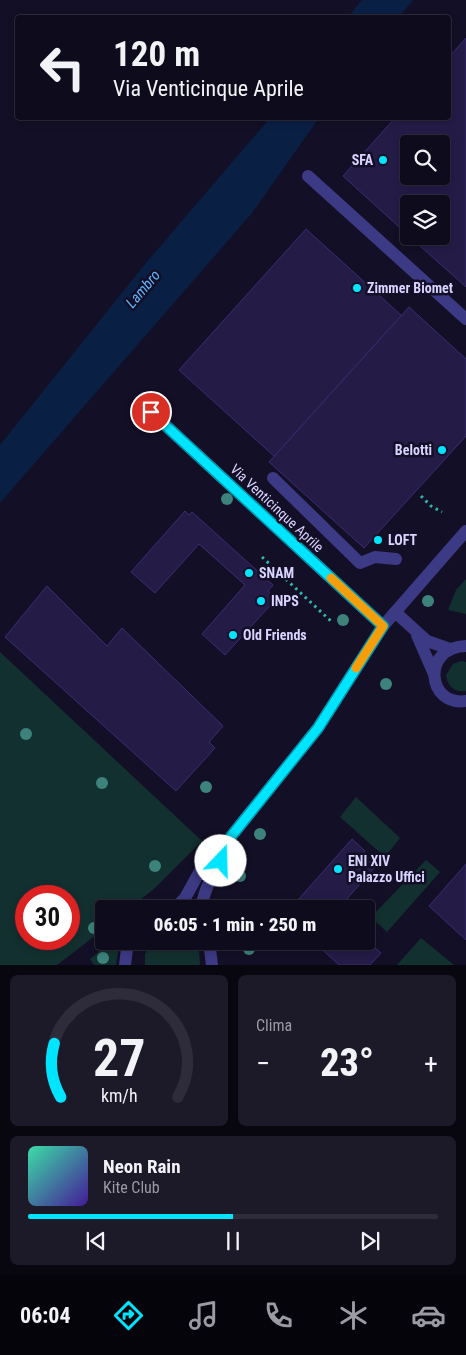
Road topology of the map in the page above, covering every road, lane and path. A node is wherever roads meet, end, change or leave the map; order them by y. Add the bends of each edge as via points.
1 (308, 176) dead end
2 (466, 319) edge
3 (151, 412) dead end
4 (273, 478) dead end
5 (421, 496) dead end
6 (442, 512) dead end
7 (466, 531) edge
8 (262, 557) dead end
9 (396, 559) dead end
10 (395, 612) junction
11 (332, 623) dead end
12 (383, 626) junction
13 (416, 633) junction
14 (466, 646) edge
15 (450, 649) junction
16 (434, 674) junction
17 (466, 702) edge
18 (225, 844) junction
19 (183, 900) edge
20 (203, 900) edge
21 (127, 950) edge
22 (211, 950) edge
23 (125, 964) edge
24 (213, 964) edge

1 - 2 street
3 - 12 street, Via Venticinque Aprile
4 - 9 street via 360,563 375,557
5 - 6 path
7 - 10 street
8 - 11 path
10 - 12 street
10 - 13 street
12 - 18 street via 318,728
13 - 15 street
13 - 16 street
14 - 15 street
15 - 16 street via 442,654
16 - 17 street via 438,689 445,696
18 - 19 street via 210,853
18 - 20 street via 221,861 205,887
21 - 23 street
22 - 24 street

